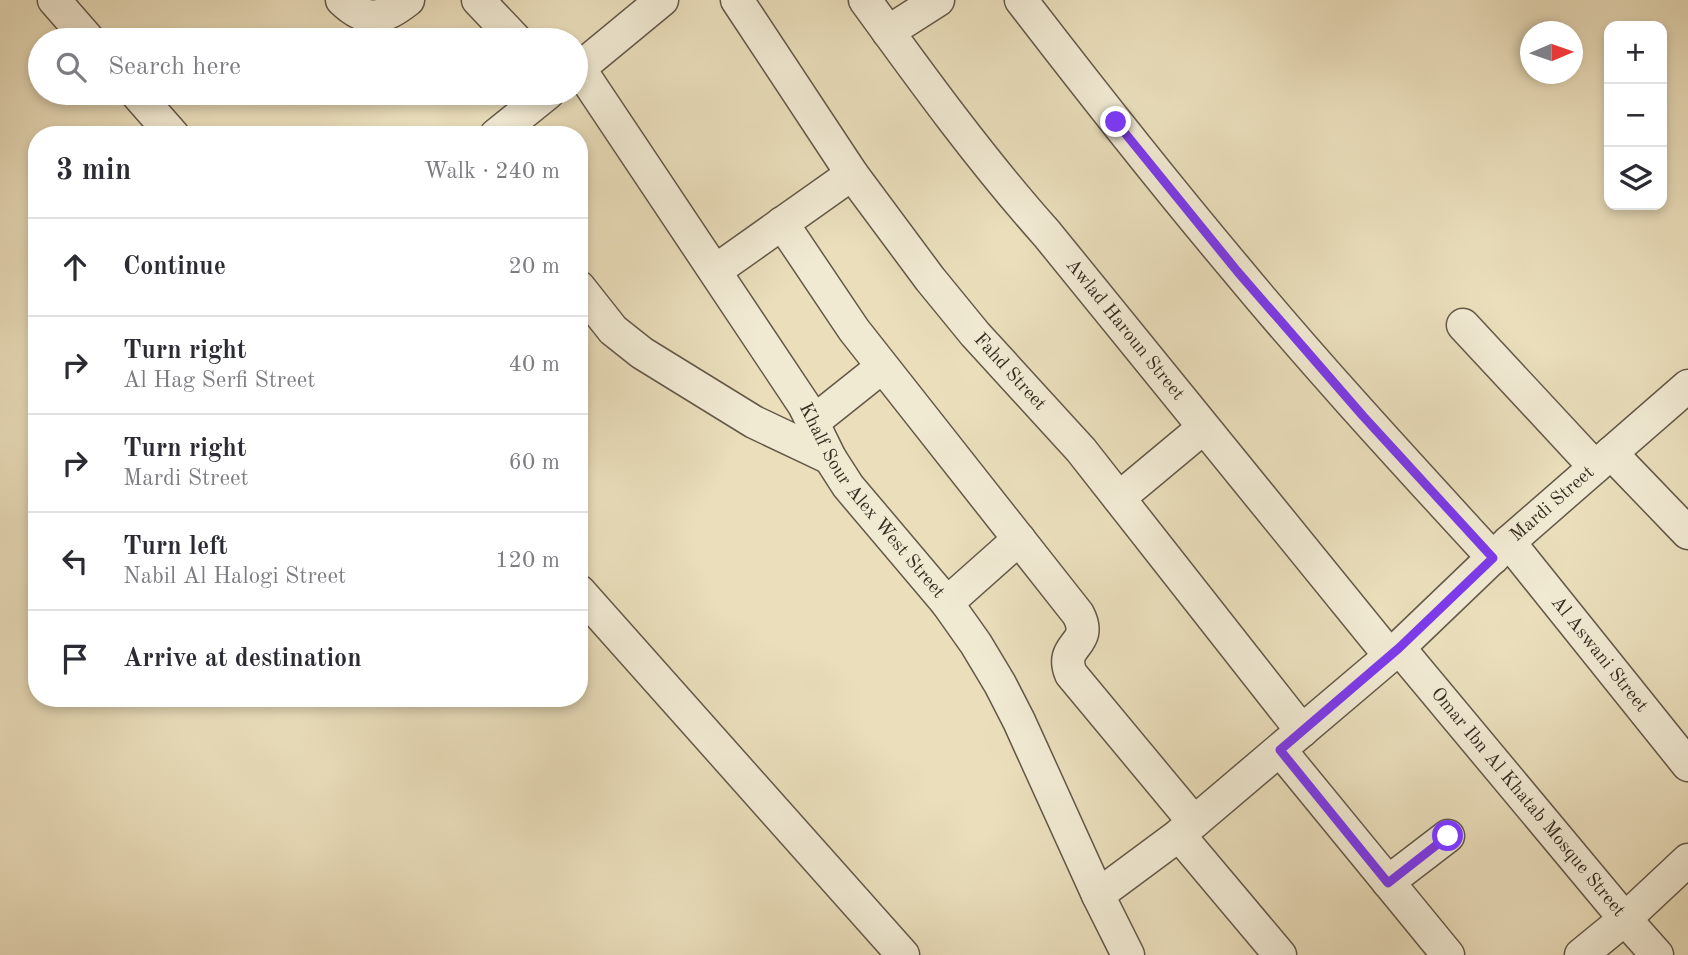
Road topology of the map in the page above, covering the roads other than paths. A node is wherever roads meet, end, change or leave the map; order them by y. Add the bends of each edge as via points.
1 (54, 0) edge
2 (342, 0) edge
3 (408, 0) edge
4 (478, 0) edge
5 (662, 0) edge
6 (737, 0) edge
7 (865, 0) edge
8 (938, 0) edge
9 (1021, 0) edge
10 (78, 28) edge
11 (505, 28) edge
12 (888, 32) junction
13 (588, 61) edge
14 (588, 84) edge
15 (147, 105) edge
16 (533, 105) edge
17 (165, 126) edge
18 (507, 126) edge
19 (852, 174) junction
20 (782, 223) junction
21 (715, 271) junction
22 (588, 298) edge
23 (1463, 325) dead end
24 (882, 367) junction
25 (1688, 386) edge
26 (813, 422) junction
27 (1203, 428) junction
28 (830, 458) junction
29 (1603, 460) junction
30 (1119, 498) junction
31 (1688, 533) edge
32 (1019, 539) junction
33 (1501, 550) junction
34 (588, 601) edge
35 (947, 603) junction
36 (1394, 652) junction
37 (1291, 741) junction
38 (1688, 765) edge
39 (1186, 828) junction
40 (1448, 836) dead end
41 (1688, 860) edge
42 (1388, 883) junction
43 (1098, 895) junction
44 (1625, 919) junction
45 (903, 955) edge
46 (1128, 955) edge
47 (1280, 955) edge
48 (1448, 955) edge
49 (1581, 955) edge
50 (1657, 955) edge

1 - 10 street
2 - 3 street via 355,12 381,17
4 - 11 street
5 - 13 street
6 - 19 street, Fahd Street
7 - 12 street, Awlad Haroun Street
8 - 12 street
9 - 33 street, Al Aswani Street via 1237,271 1363,416
12 - 27 street, Awlad Haroun Street via 998,178
14 - 21 street, Khalf Sour Alex West Street
15 - 17 street
16 - 18 street
19 - 20 street
19 - 30 street, Fahd Street via 975,334
20 - 21 street
20 - 24 street
21 - 26 street, Khalf Sour Alex West Street
22 - 28 street via 613,330 642,353 754,422
23 - 29 street
24 - 26 street
24 - 32 street
25 - 29 street, Mardi Street
26 - 28 street, Khalf Sour Alex West Street
27 - 30 street
27 - 36 street, Awlad Haroun Street
28 - 35 street, Khalf Sour Alex West Street via 869,513
29 - 31 street
29 - 33 street, Mardi Street
30 - 37 street, Fahd Street
32 - 35 street
32 - 39 street via 1083,623 1084,632 1067,658 1071,674
33 - 36 street, Mardi Street
33 - 38 street, Al Aswani Street
34 - 45 street
35 - 43 street, Khalf Sour Alex West Street via 1020,721
36 - 37 street, Mardi Street
36 - 44 street, Omar Ibn Al Khatab Mosque Street
37 - 39 street, Mardi Street
37 - 42 street, Fahd Street
39 - 43 street, Mardi Street
39 - 47 street
40 - 42 street
41 - 44 street
42 - 48 street, Fahd Street
43 - 46 street, Khalf Sour Alex West Street
44 - 49 street
44 - 50 street, Omar Ibn Al Khatab Mosque Street

